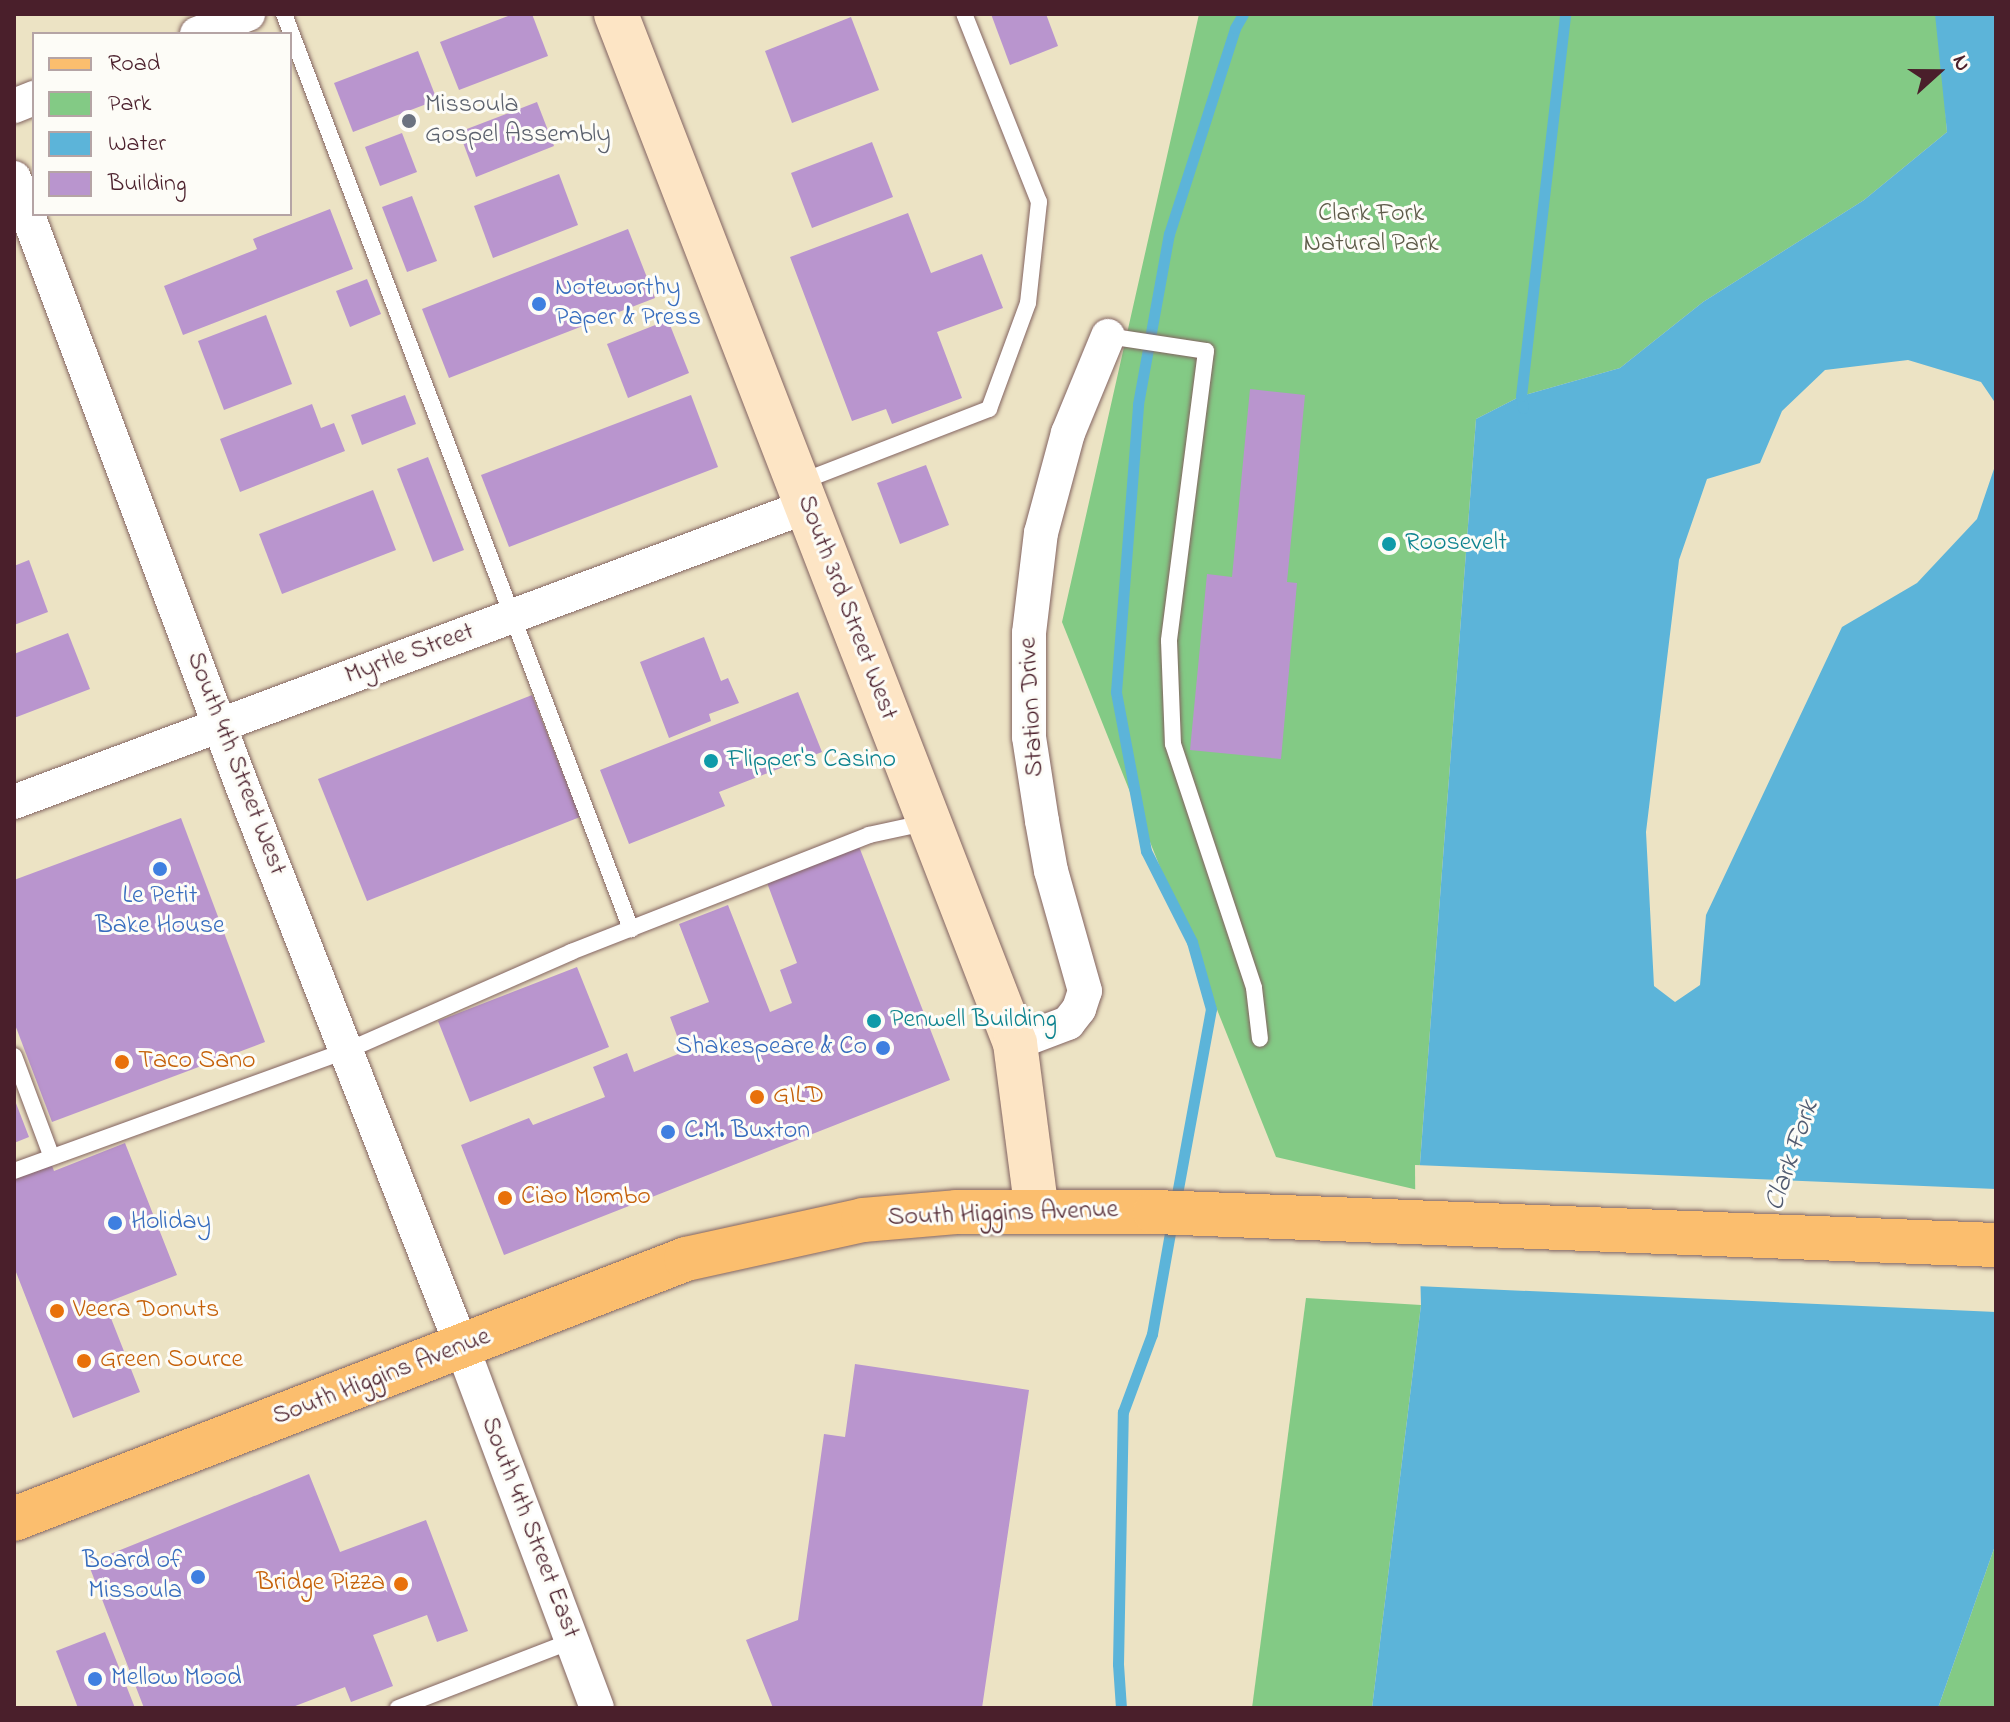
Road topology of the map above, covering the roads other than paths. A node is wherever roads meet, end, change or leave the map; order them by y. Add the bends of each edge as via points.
1 (248, 14) edge
2 (616, 14) edge
3 (964, 14) edge
4 (202, 32) edge
5 (292, 35) edge
6 (14, 178) edge
7 (1118, 337) joint
8 (801, 496) junction
9 (514, 617) junction
10 (219, 723) junction
11 (14, 802) edge
12 (930, 822) junction
13 (631, 929) junction
14 (1260, 1039) dead end
15 (1015, 1043) junction
16 (346, 1051) junction
17 (14, 1056) edge
18 (51, 1155) junction
19 (14, 1171) edge
20 (1037, 1212) junction
21 (1996, 1245) edge
22 (462, 1347) junction
23 (14, 1519) edge
24 (572, 1641) junction
25 (398, 1708) edge
26 (597, 1708) edge

1 - 4 street
2 - 8 street, South 3rd Street West
3 - 8 lane via 1039,202 1028,303 989,409
5 - 9 lane
6 - 10 street, South 4th Street West
7 - 14 lane via 1206,351 1169,641 1173,744 1254,988
7 - 15 street, Station Drive via 1068,433 1041,533 1029,633 1029,737 1042,821 1085,991 1068,1023
8 - 9 street, Myrtle Street
8 - 12 street, South 3rd Street West
9 - 10 street, Myrtle Street
9 - 13 lane
10 - 11 street, Myrtle Street
10 - 16 street, South 4th Street West
12 - 13 lane via 869,835
12 - 15 street, South 3rd Street West
13 - 16 lane
15 - 20 street, South 3rd Street West
16 - 18 lane
16 - 22 street, South 4th Street West
17 - 18 lane
18 - 19 lane
20 - 21 main road, South Higgins Avenue via 1155,1212
20 - 22 main road, South Higgins Avenue via 919,1215 792,1233 686,1259
22 - 23 main road, South Higgins Avenue
22 - 24 street, South 4th Street East
24 - 25 lane
24 - 26 street, South 4th Street East

